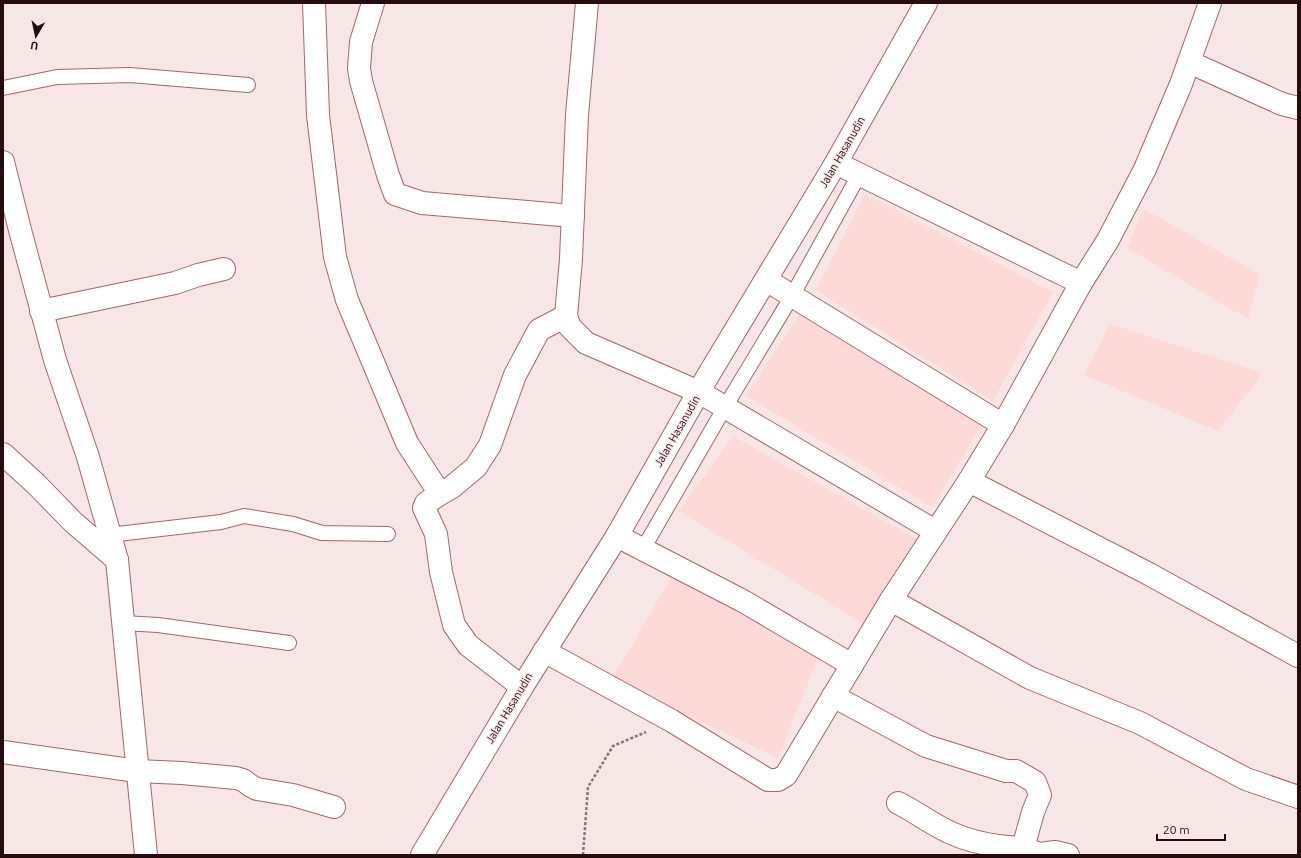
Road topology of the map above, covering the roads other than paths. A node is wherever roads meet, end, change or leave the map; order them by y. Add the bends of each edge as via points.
1 (314, 3) edge
2 (373, 3) edge
3 (587, 3) edge
4 (926, 3) edge
5 (1210, 3) edge
6 (1189, 62) junction
7 (248, 85) dead end
8 (3, 88) edge
9 (1298, 108) edge
10 (3, 162) edge
11 (836, 163) junction
12 (859, 175) junction
13 (573, 216) junction
14 (11, 232) edge
15 (224, 269) dead end
16 (766, 280) junction
17 (1081, 283) junction
18 (792, 296) junction
19 (41, 311) junction
20 (566, 316) junction
21 (699, 392) junction
22 (725, 407) junction
23 (1003, 425) junction
24 (3, 454) edge
25 (969, 481) junction
26 (440, 494) junction
27 (935, 531) junction
28 (388, 534) dead end
29 (109, 535) junction
30 (617, 536) junction
31 (643, 549) junction
32 (116, 560) junction
33 (891, 600) junction
34 (123, 623) junction
35 (289, 643) dead end
36 (544, 651) junction
37 (1298, 656) edge
38 (852, 665) junction
39 (522, 687) junction
40 (834, 696) junction
41 (3, 752) edge
42 (137, 771) junction
43 (1298, 797) edge
44 (898, 803) dead end
45 (334, 806) dead end
46 (1023, 848) junction
47 (146, 855) edge
48 (422, 855) edge
49 (1068, 855) edge

1 - 26 street via 318,115 335,257 348,300 407,443
2 - 13 street via 360,42 359,68 395,194 422,203
3 - 13 street via 577,115
4 - 11 street, Jalan Hasanudin
5 - 6 street
6 - 9 street via 1282,104
6 - 17 street via 1145,169 1108,240
7 - 8 lane via 130,75 57,77
10 - 14 street
11 - 12 street
11 - 16 street, Jalan Hasanudin
12 - 17 street
12 - 18 lane
13 - 20 street
14 - 19 street
15 - 19 street via 175,283
16 - 18 street
16 - 21 street, Jalan Hasanudin
17 - 23 street
18 - 22 lane
18 - 23 street
19 - 29 street via 88,457
20 - 21 street via 570,327 586,343
20 - 26 street via 539,330 515,375 490,445 476,467
21 - 22 street
21 - 30 street, Jalan Hasanudin
22 - 27 street
22 - 31 lane
23 - 25 street
24 - 32 street
25 - 27 street
25 - 37 street via 1149,574
26 - 39 street via 426,503 424,508 436,534 441,572 454,625 468,645
27 - 33 street
28 - 29 lane via 322,533 293,524 244,516 221,522
29 - 32 street
30 - 31 street
30 - 36 street, Jalan Hasanudin
31 - 38 street via 742,601
32 - 34 street
33 - 38 street
33 - 43 street via 1030,678 1140,723 1246,779
34 - 35 lane
34 - 42 street
36 - 39 street, Jalan Hasanudin
36 - 40 street via 672,721 768,780 778,780 786,775
38 - 40 street
39 - 48 street, Jalan Hasanudin
40 - 46 street via 926,746 1006,771 1016,770 1035,782 1040,795
41 - 42 street
42 - 45 street via 236,778 257,789
42 - 47 street
44 - 46 street via 949,832 988,846
46 - 49 street via 1040,854 1055,852

